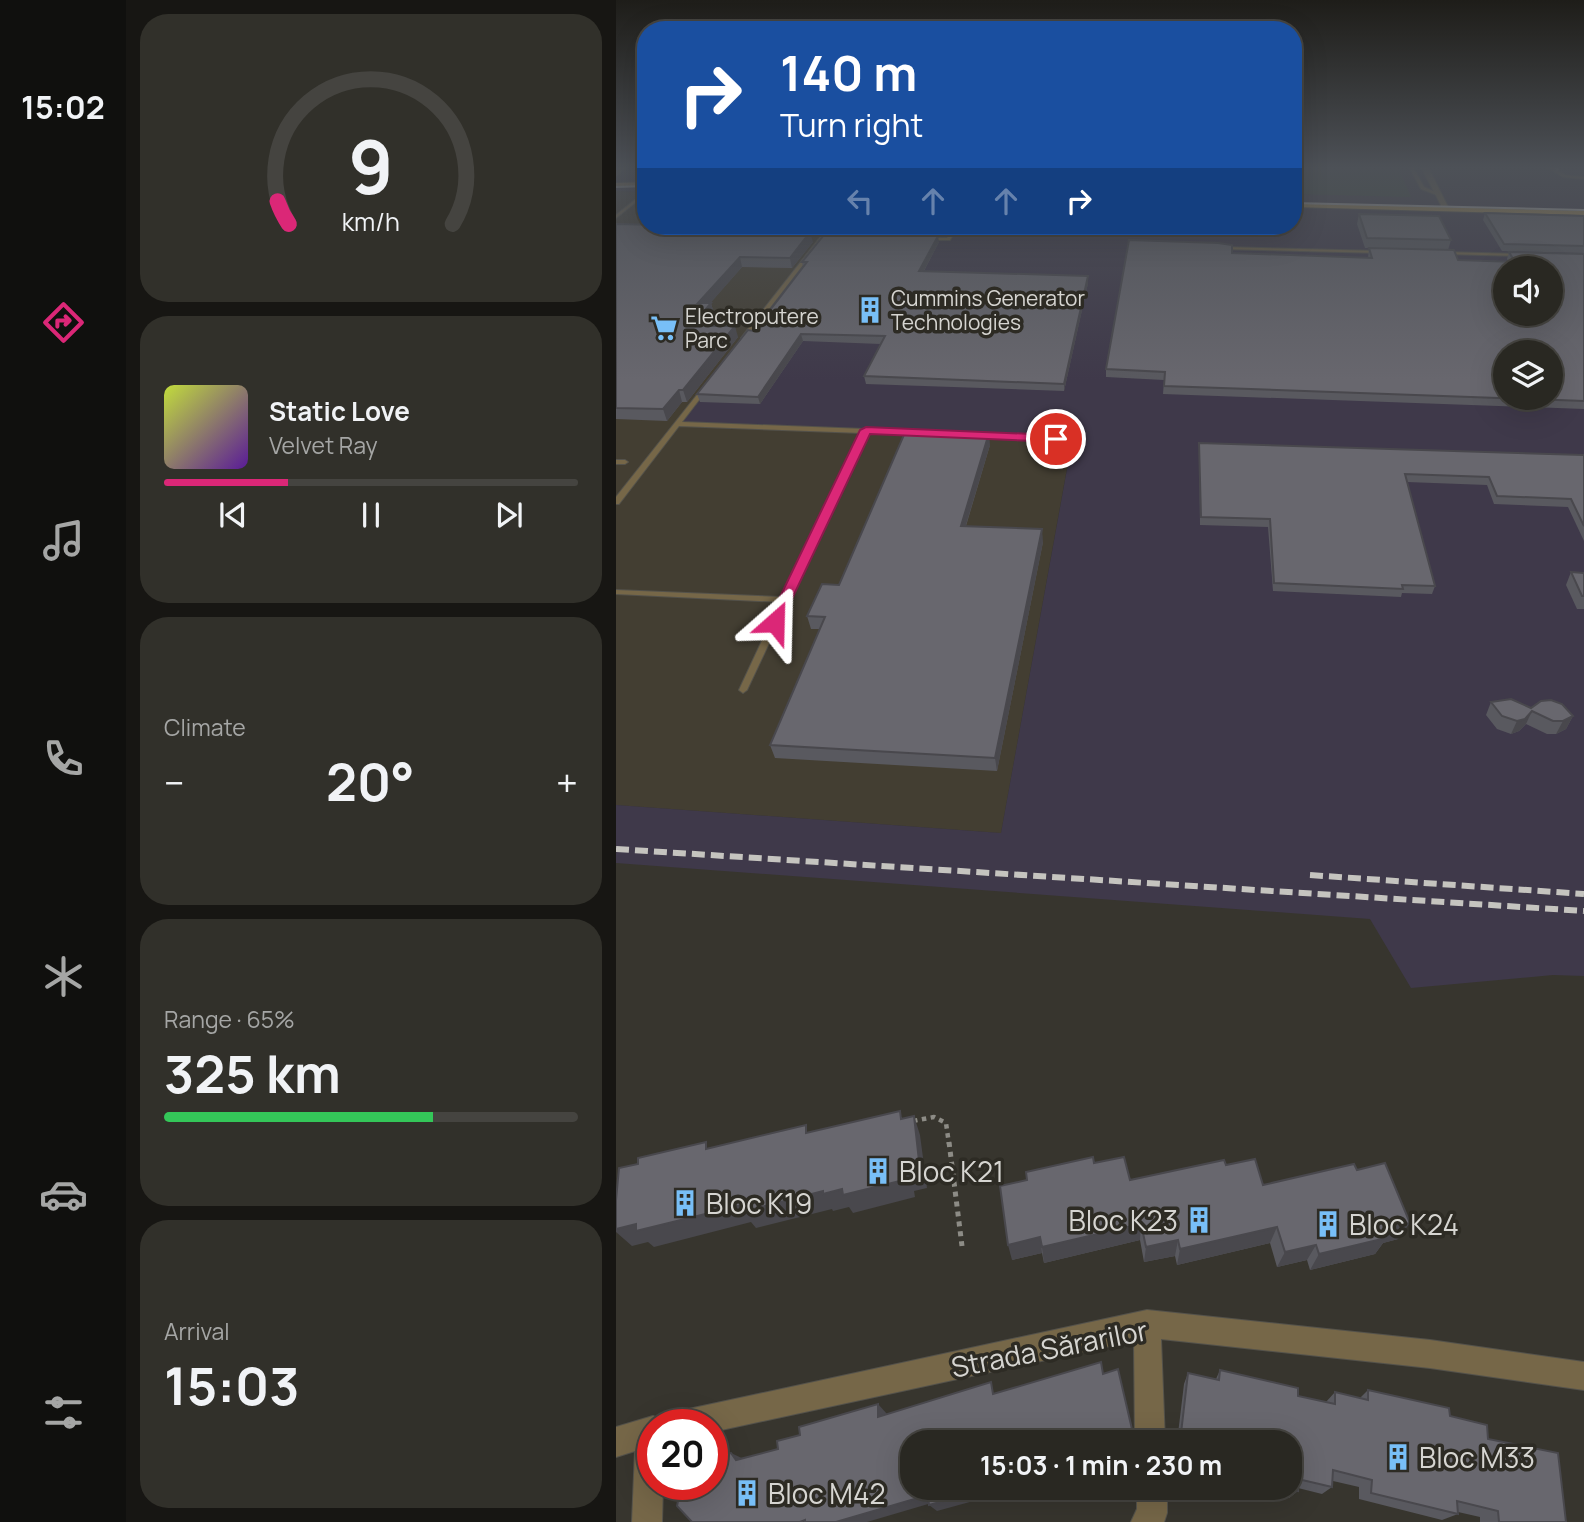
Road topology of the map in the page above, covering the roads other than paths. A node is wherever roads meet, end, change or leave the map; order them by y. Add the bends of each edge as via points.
1 (821, 238) edge
2 (949, 238) edge
3 (925, 239) edge
4 (1222, 248) edge
5 (1389, 252) edge
6 (1431, 253) edge
7 (1528, 256) edge
8 (737, 346) edge
9 (712, 380) edge
10 (677, 424) junction
11 (866, 430) junction
12 (920, 433) edge
13 (961, 435) edge
14 (1056, 439) dead end
15 (616, 462) edge
16 (625, 462) dead end
17 (616, 502) edge
18 (616, 592) edge
19 (785, 600) junction
20 (743, 690) dead end
21 (1147, 1324) junction
22 (1584, 1376) edge
23 (728, 1414) edge
24 (1150, 1430) edge
25 (637, 1436) edge
26 (616, 1442) edge
27 (649, 1500) edge
28 (1152, 1500) edge
29 (648, 1522) edge
30 (1146, 1522) edge

1 - 8 lane
2 - 3 lane
4 - 5 lane
6 - 7 lane
9 - 10 lane
10 - 11 lane
10 - 17 lane
11 - 12 lane
11 - 19 lane
13 - 14 lane
15 - 16 lane
18 - 19 lane
19 - 20 lane
21 - 22 street, Strada Sărarilor via 1430,1354
21 - 23 street, Strada Sărarilor
21 - 24 street
25 - 26 street
27 - 29 street
28 - 30 street

